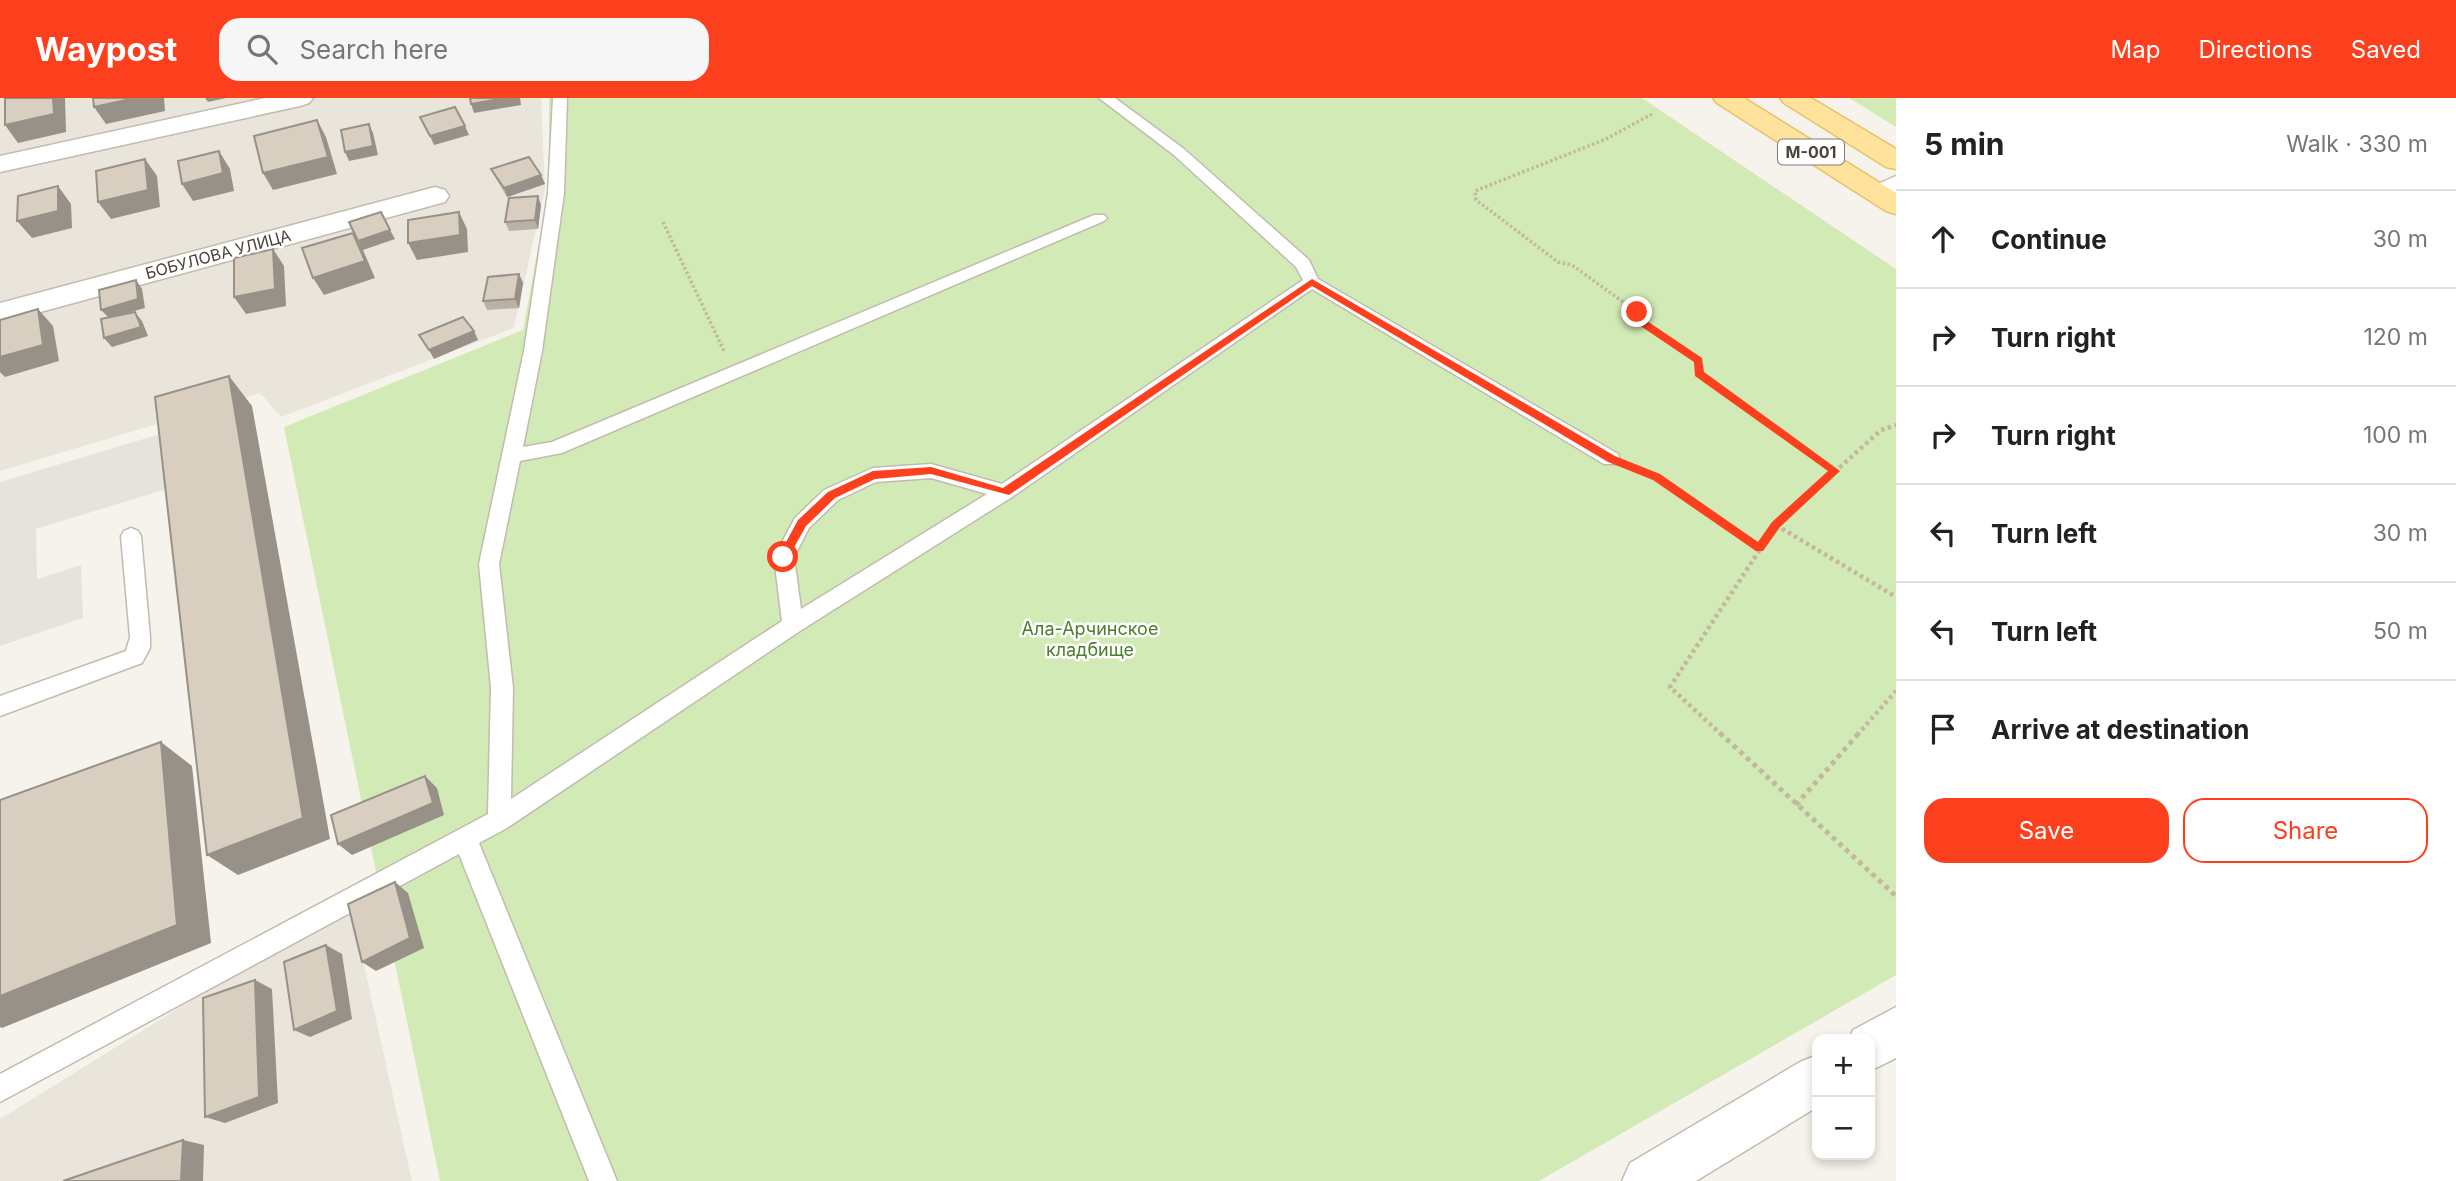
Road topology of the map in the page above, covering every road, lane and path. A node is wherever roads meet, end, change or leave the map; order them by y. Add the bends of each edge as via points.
1 (300, 98) edge
2 (560, 98) edge
3 (1106, 98) edge
4 (1726, 98) edge
5 (1793, 98) edge
6 (1652, 114) dead end
7 (1896, 161) edge
8 (0, 164) edge
9 (1890, 195) edge
10 (435, 196) dead end
11 (1099, 218) dead end
12 (663, 222) dead end
13 (1312, 282) junction
14 (0, 313) edge
15 (734, 371) junction
16 (1896, 425) edge
17 (513, 455) junction
18 (1611, 459) joint
19 (1835, 471) junction
20 (1005, 492) junction
21 (1776, 524) junction
22 (131, 536) dead end
23 (1760, 548) junction
24 (1896, 597) edge
25 (793, 625) junction
26 (1896, 691) edge
27 (0, 706) edge
28 (1796, 805) junction
29 (499, 820) junction
30 (465, 839) junction
31 (1896, 896) edge
32 (1896, 1031) edge
33 (1875, 1044) edge
34 (1812, 1082) edge
35 (0, 1089) edge
36 (603, 1181) edge
37 (1648, 1181) edge

1 - 8 street
2 - 17 lane via 556,193
3 - 13 lane via 1179,152 1303,264
4 - 9 main road, М-001
5 - 7 main road, М-001
6 - 19 path via 1606,139 1475,191 1476,200 1558,262 1572,265 1637,312 1639,321 1699,360 1699,373
10 - 14 street, БОБУЛОВА УЛИЦА
11 - 15 lane
12 - 15 path
13 - 18 lane
13 - 20 lane
15 - 17 lane via 555,448
16 - 19 path via 1881,430
17 - 29 lane via 489,564 502,688
18 - 23 path via 1657,477
19 - 21 path
20 - 25 lane
20 - 25 lane via 931,471 873,475 831,495 802,523 783,557
21 - 23 path
21 - 24 path
22 - 27 lane via 140,637 134,657
23 - 28 path via 1670,687
25 - 29 lane
26 - 28 path
28 - 31 path
29 - 30 lane
30 - 35 lane
30 - 36 lane
32 - 33 street
34 - 37 street

